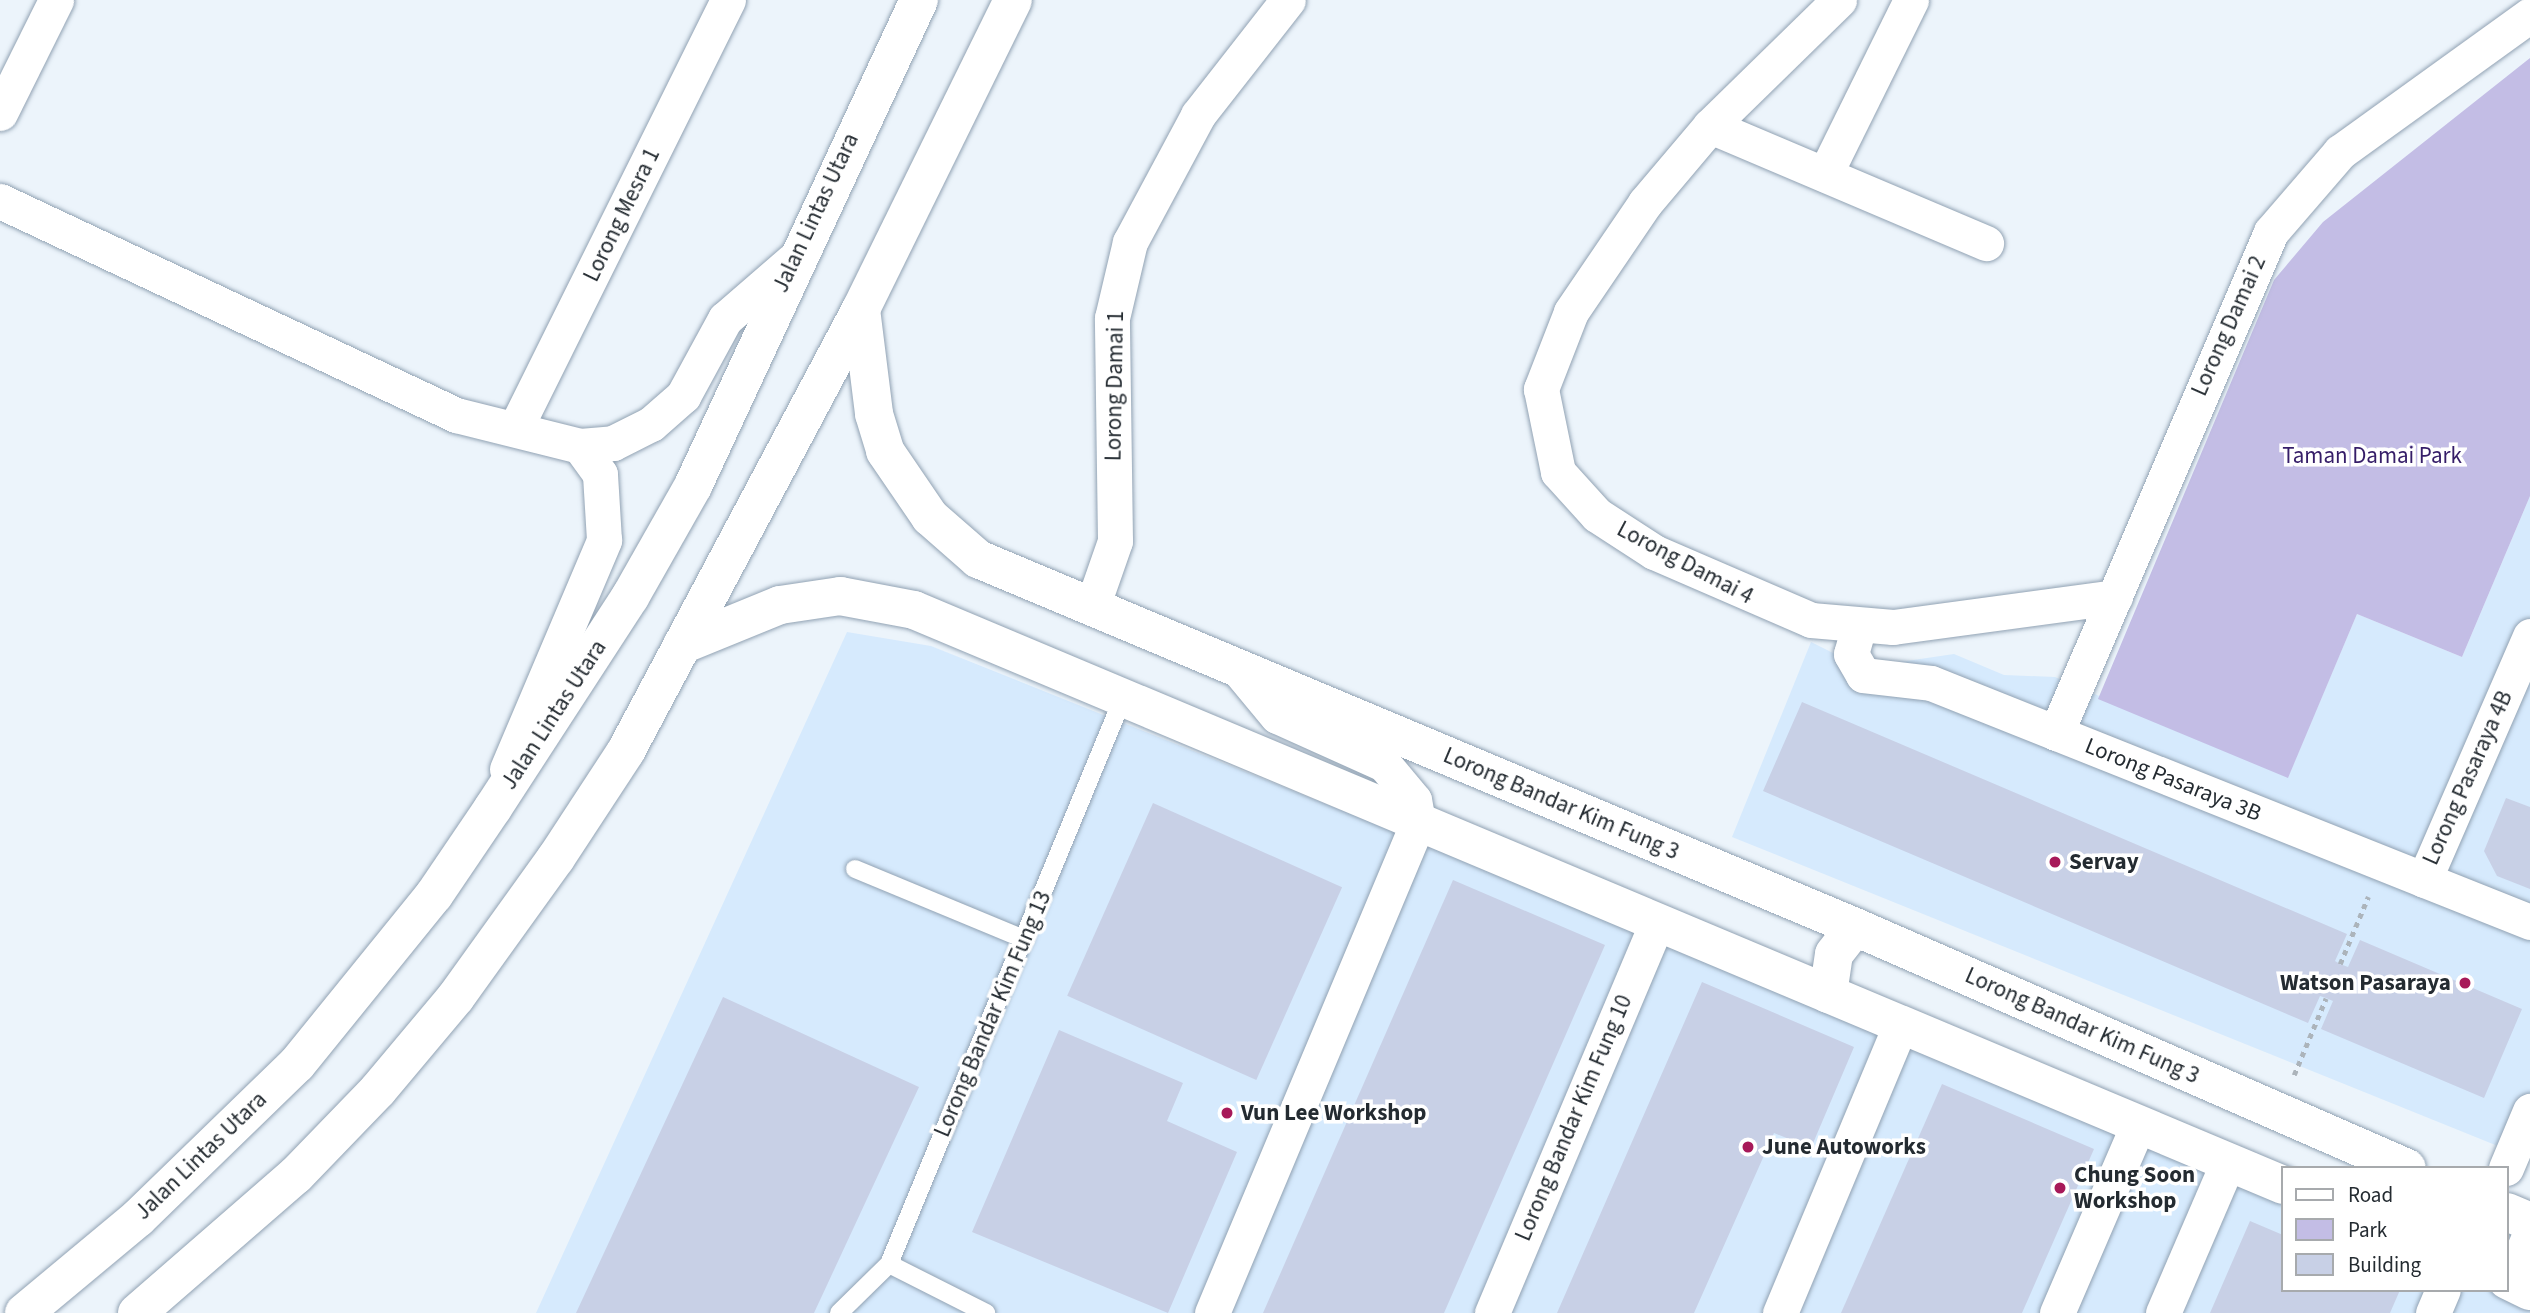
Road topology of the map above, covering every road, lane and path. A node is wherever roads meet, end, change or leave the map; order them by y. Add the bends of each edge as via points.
1 (56, 0) edge
2 (728, 0) edge
3 (919, 0) edge
4 (1013, 0) edge
5 (1288, 0) edge
6 (1839, 0) edge
7 (1911, 0) edge
8 (2530, 15) edge
9 (0, 113) edge
10 (1710, 126) junction
11 (1825, 174) junction
12 (0, 201) edge
13 (1986, 243) dead end
14 (792, 261) junction
15 (861, 309) junction
16 (515, 429) junction
17 (580, 446) junction
18 (2115, 597) junction
19 (1092, 607) junction
20 (1858, 626) junction
21 (2530, 636) edge
22 (682, 645) junction
23 (1238, 669) junction
24 (1124, 698) junction
25 (2056, 733) junction
26 (493, 808) junction
27 (1418, 822) junction
28 (2381, 863) junction
29 (855, 869) dead end
30 (2424, 880) junction
31 (1657, 922) junction
32 (2530, 922) edge
33 (1854, 927) junction
34 (1024, 939) junction
35 (2340, 964) dead end
36 (1828, 994) junction
37 (2326, 998) dead end
38 (1900, 1024) junction
39 (2530, 1111) edge
40 (2279, 1112) junction
41 (2138, 1125) junction
42 (2228, 1162) junction
43 (2402, 1166) edge
44 (2507, 1166) edge
45 (2282, 1185) edge
46 (2509, 1213) edge
47 (2530, 1222) edge
48 (2530, 1234) edge
49 (889, 1264) junction
50 (2516, 1284) edge
51 (2442, 1292) edge
52 (24, 1313) edge
53 (137, 1313) edge
54 (839, 1313) edge
55 (986, 1313) edge
56 (1212, 1313) edge
57 (1492, 1313) edge
58 (1780, 1313) edge
59 (2057, 1313) edge
60 (2163, 1313) edge
61 (2433, 1313) edge

1 - 9 street
2 - 16 street, Lorong Mesra 1
3 - 14 main road, Jalan Lintas Utara
4 - 15 main road
5 - 19 street, Lorong Damai 1 via 1198,115 1130,242 1112,318 1115,541
6 - 10 street, Lorong Damai 4
7 - 11 street
8 - 18 street, Lorong Damai 2 via 2340,152 2271,232
10 - 11 street
10 - 20 street, Lorong Damai 4 via 1644,203 1551,350 1541,390 1558,472 1597,515 1654,552 1767,606
11 - 13 street
12 - 16 street via 456,415
14 - 17 street via 725,319 683,396 651,424 612,443
14 - 26 main road, Jalan Lintas Utara via 693,486 630,597
15 - 19 main road, Lorong Bandar Kim Fung 3 via 874,414 886,451 922,506 978,559
15 - 22 main road
16 - 17 street
17 - 26 street via 600,474 604,540
18 - 20 street, Lorong Damai 4 via 1962,620
18 - 25 street, Lorong Damai 2
19 - 23 main road, Lorong Bandar Kim Fung 3
20 - 25 street, Lorong Pasaraya 3B via 1851,654 1863,675 1931,683
21 - 30 street, Lorong Pasaraya 4B
22 - 24 main road via 780,605 864,599 914,610
22 - 53 main road via 619,762 456,997 296,1175
23 - 27 street via 1277,716 1384,764 1414,800
23 - 33 main road, Lorong Bandar Kim Fung 3
24 - 27 main road
24 - 34 lane, Lorong Bandar Kim Fung 13
25 - 28 street, Lorong Pasaraya 3B
26 - 52 main road, Jalan Lintas Utara via 433,895 297,1064 138,1218
27 - 31 main road
27 - 56 street
28 - 30 street, Lorong Pasaraya 3B
28 - 35 path
29 - 34 lane
30 - 32 street, Lorong Pasaraya 3B
31 - 36 main road
31 - 57 street, Lorong Bandar Kim Fung 10
33 - 36 main road via 1834,954
33 - 40 main road, Lorong Bandar Kim Fung 3
34 - 49 lane, Lorong Bandar Kim Fung 13
36 - 38 main road
37 - 40 path
38 - 41 main road
38 - 58 street
39 - 44 street
40 - 43 main road, Lorong Bandar Kim Fung 3
41 - 42 main road
41 - 59 street
42 - 45 main road
42 - 60 street
46 - 47 main road
48 - 50 street
49 - 54 lane, Lorong Bandar Kim Fung 13
49 - 55 lane
51 - 61 street

